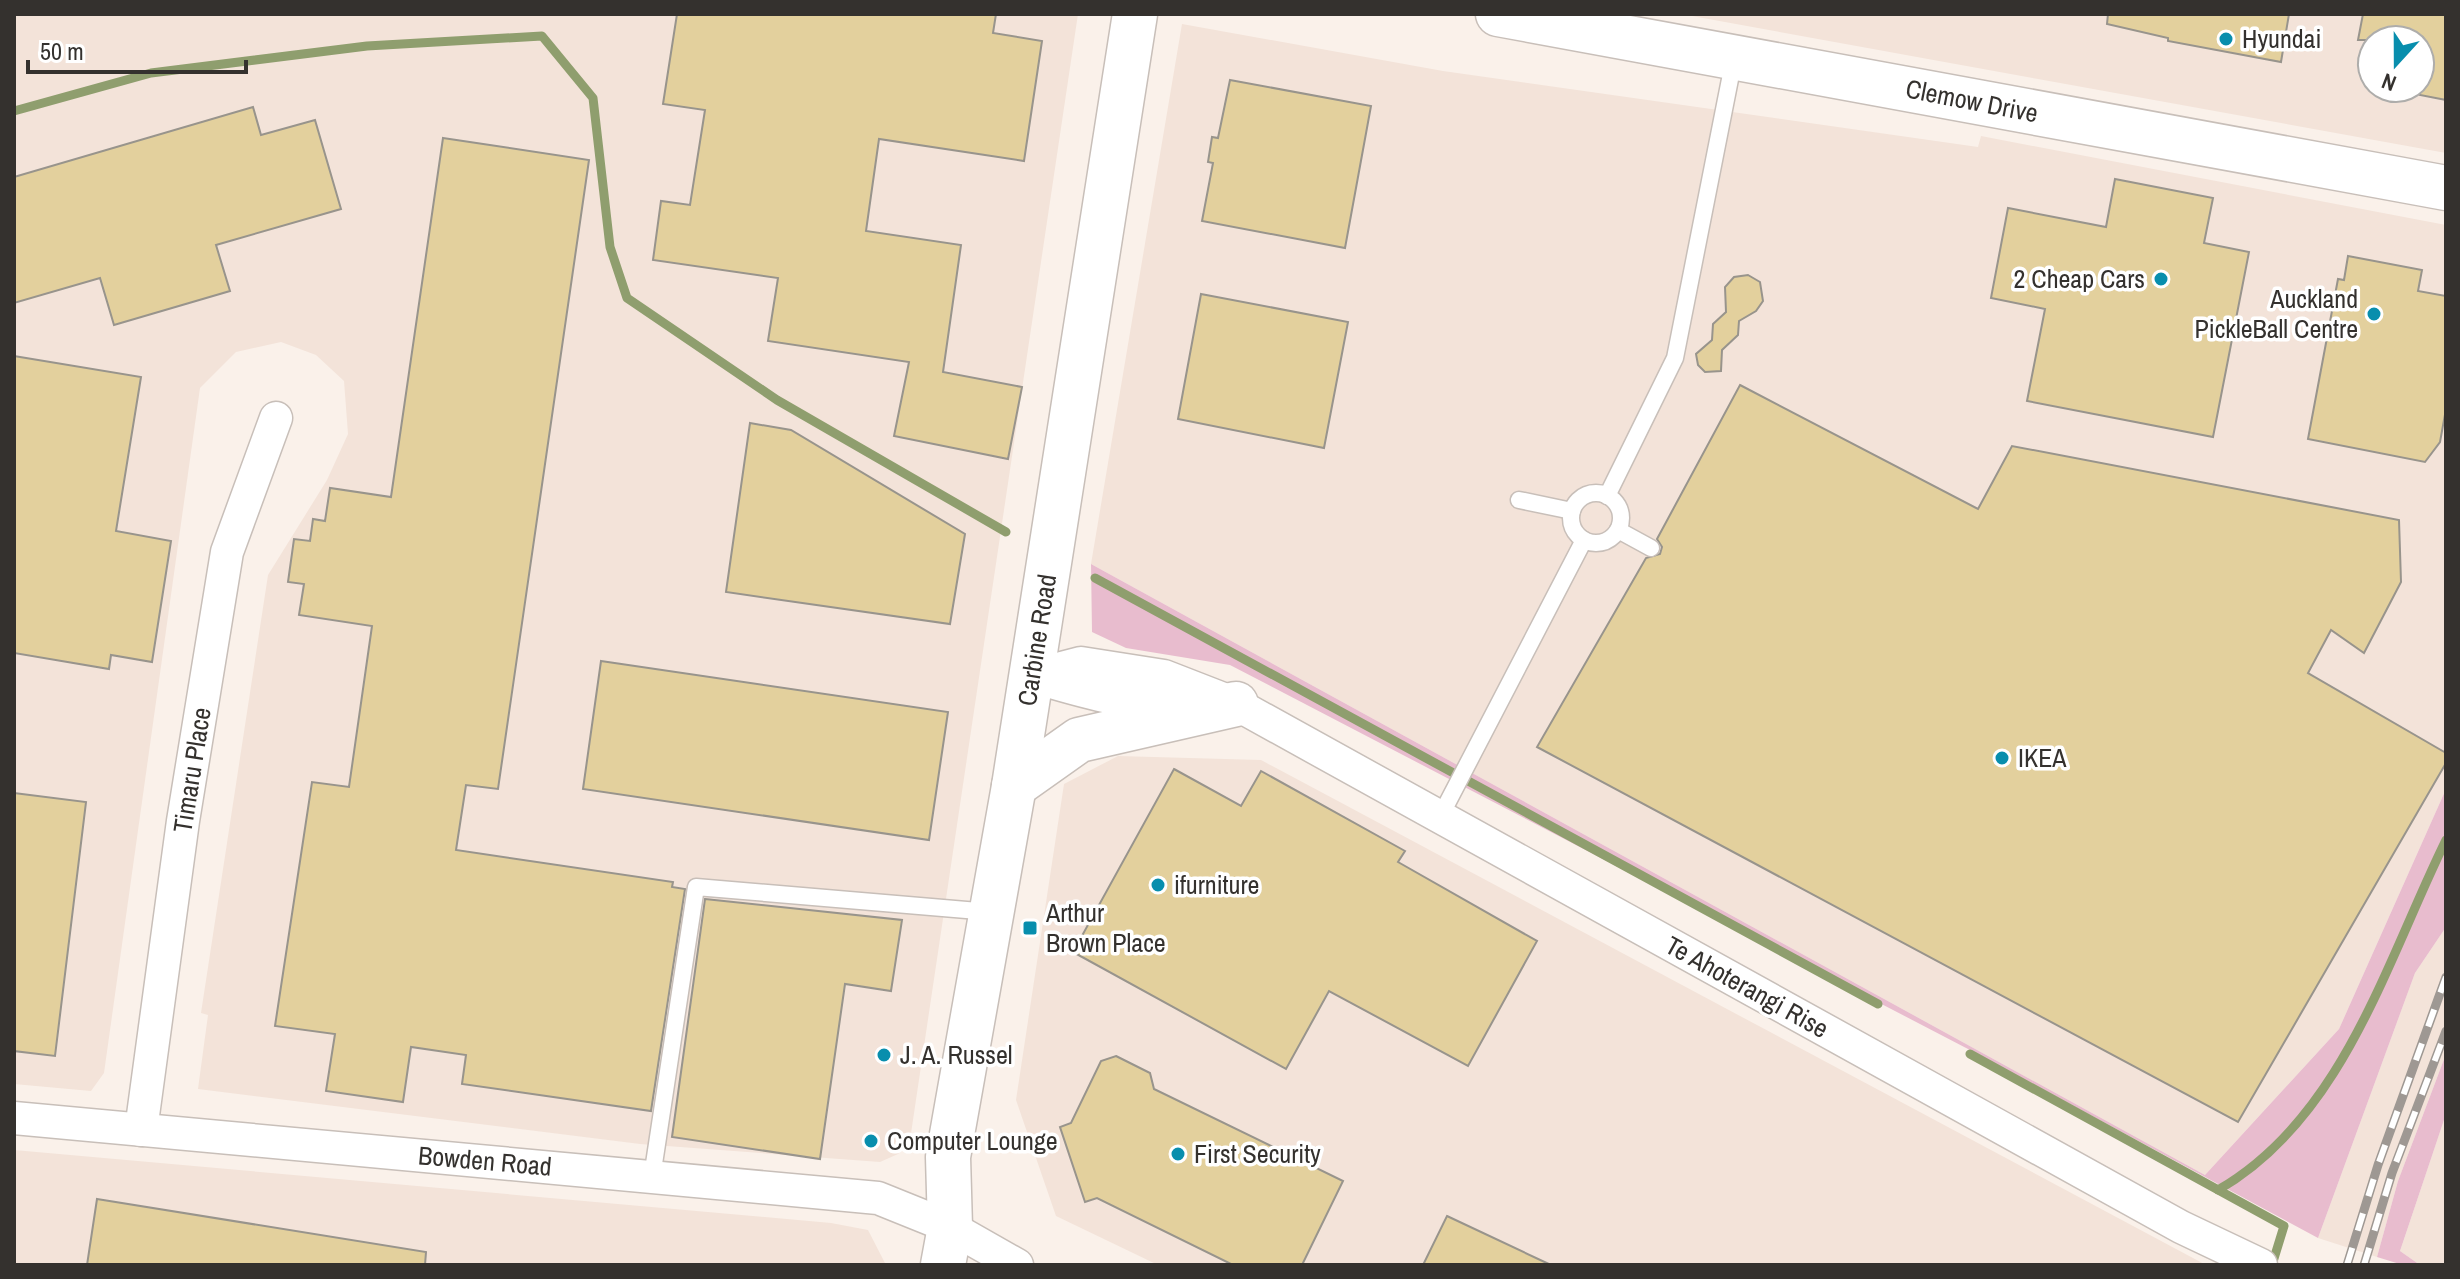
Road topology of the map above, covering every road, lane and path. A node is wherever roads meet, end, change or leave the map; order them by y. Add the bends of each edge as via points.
1 (1135, 14) edge
2 (1498, 14) edge
3 (1734, 57) junction
4 (2446, 188) edge
5 (276, 418) dead end
6 (1607, 496) junction
7 (1519, 500) dead end
8 (1572, 511) junction
9 (1618, 530) junction
10 (1584, 540) junction
11 (1651, 548) dead end
12 (1031, 676) junction
13 (1236, 704) junction
14 (1014, 786) junction
15 (1440, 817) junction
16 (992, 912) junction
17 (14, 1118) edge
18 (141, 1130) junction
19 (652, 1177) junction
20 (947, 1246) edge
21 (1017, 1265) edge
22 (2261, 1265) edge

1 - 12 main road, Carbine Road
2 - 3 main road, Clemow Drive
3 - 4 main road, Clemow Drive
3 - 6 lane via 1675,358
5 - 18 street, Timaru Place via 227,552
6 - 8 lane via 1582,497
6 - 9 lane via 1621,514
7 - 8 lane
8 - 10 lane via 1573,527
9 - 10 lane via 1607,541
9 - 11 lane
10 - 15 lane
12 - 13 street, Te Ahoterangi Rise via 1081,663 1164,676
12 - 14 main road, Carbine Road
13 - 14 main road via 1079,740
13 - 15 street, Te Ahoterangi Rise
14 - 16 main road, Carbine Road
15 - 22 street, Te Ahoterangi Rise via 2181,1227
16 - 19 lane via 696,887
16 - 20 main road, Carbine Road via 948,1157
17 - 18 street, Bowden Road
18 - 19 street, Bowden Road
19 - 20 street, Bowden Road via 878,1198
20 - 21 street

